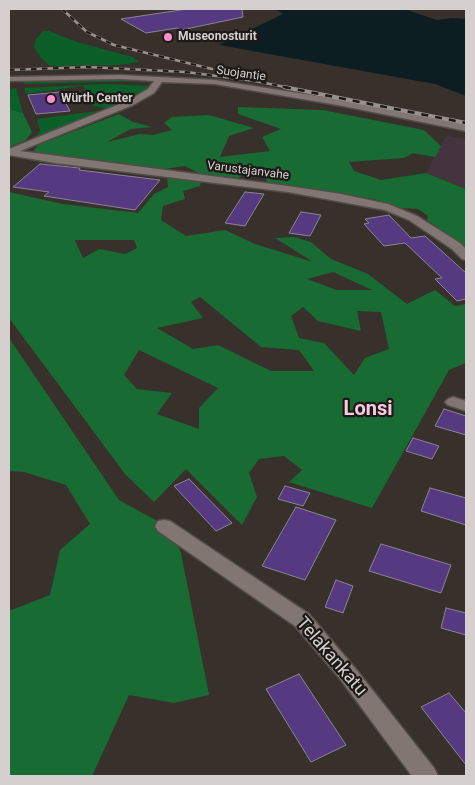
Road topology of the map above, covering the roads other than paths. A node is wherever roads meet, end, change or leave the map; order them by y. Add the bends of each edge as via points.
1 (161, 78) junction
2 (9, 79) edge
3 (466, 128) edge
4 (11, 152) edge
5 (466, 256) edge
6 (164, 526) dead end
7 (426, 776) edge

1 - 2 street, Suojantie
1 - 3 street, Suojantie via 262,89
1 - 4 street via 151,91 130,104
4 - 5 street, Varustajanvahe via 351,199 413,218
6 - 7 street, Telakankatu via 302,620

